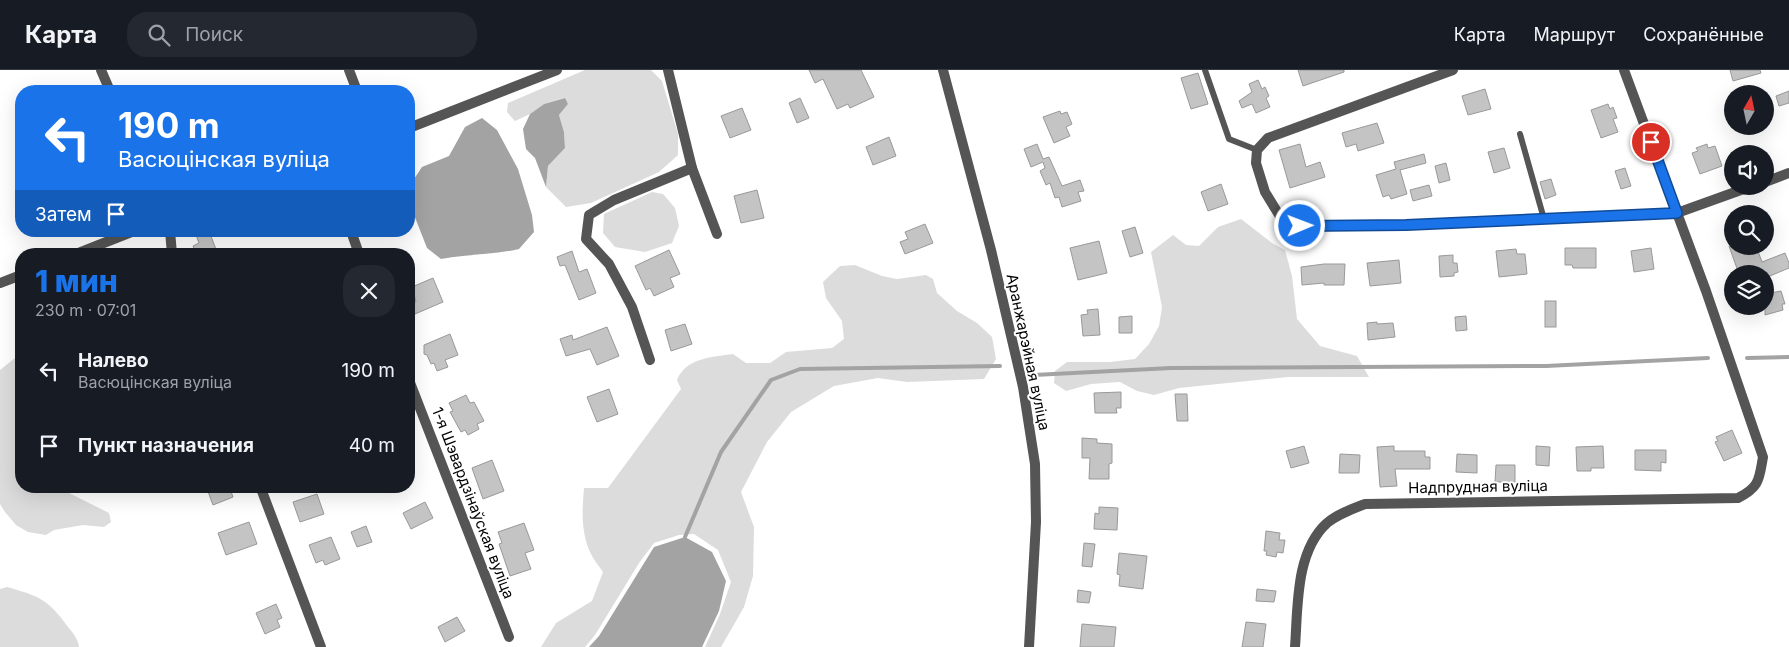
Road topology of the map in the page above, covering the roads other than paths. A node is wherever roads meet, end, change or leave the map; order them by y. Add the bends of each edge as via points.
1 (102, 70) edge
2 (350, 70) edge
3 (557, 70) edge
4 (668, 70) edge
5 (942, 70) edge
6 (1205, 70) edge
7 (1453, 70) edge
8 (1624, 70) edge
9 (108, 85) edge
10 (355, 85) edge
11 (415, 126) edge
12 (1520, 134) dead end
13 (1257, 150) junction
14 (692, 168) junction
15 (1789, 173) edge
16 (1774, 179) edge
17 (1727, 195) edge
18 (1677, 213) junction
19 (1544, 219) junction
20 (718, 234) dead end
21 (119, 237) edge
22 (91, 248) edge
23 (15, 277) edge
24 (0, 283) edge
25 (650, 360) dead end
26 (415, 395) edge
27 (263, 493) edge
28 (509, 636) dead end
29 (321, 647) edge
30 (1030, 647) edge
31 (1295, 647) edge

1 - 9 street
2 - 10 street
3 - 11 street
4 - 14 street
5 - 30 street, Аранжарэйная вуліца via 992,250 1023,387 1035,464 1036,522
6 - 13 lane via 1229,139
7 - 13 street via 1268,138
8 - 18 street
12 - 19 lane
13 - 19 street via 1256,163 1265,192 1281,218 1300,226
14 - 20 street
14 - 25 street via 614,200 589,215 586,238 609,264 632,307
15 - 16 street
17 - 18 street
18 - 19 street
18 - 31 street, Надпрудная вуліца via 1763,457 1759,481 1738,498 1374,504 1358,507 1327,523 1311,544 1300,576
21 - 22 street
23 - 24 street
26 - 28 street, 1-я Шэвардзінаўская вуліца
27 - 29 street

